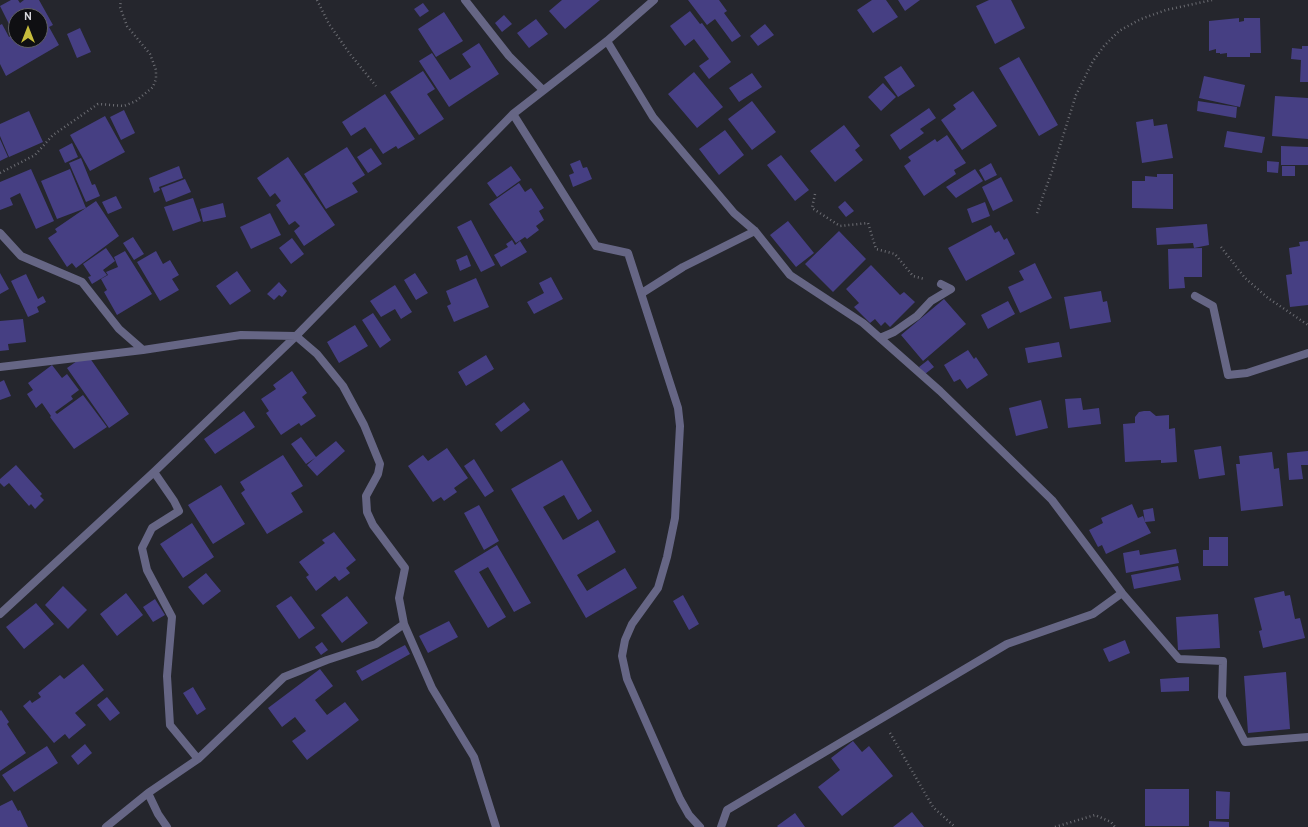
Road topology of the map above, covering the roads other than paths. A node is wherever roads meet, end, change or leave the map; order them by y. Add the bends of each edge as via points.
1 (465, 0) edge
2 (654, 0) edge
3 (607, 41) junction
4 (543, 90) junction
5 (513, 114) junction
6 (755, 231) junction
7 (0, 233) edge
8 (941, 284) road end
9 (642, 293) junction
10 (1195, 296) dead end
11 (296, 336) junction
12 (880, 338) junction
13 (143, 350) junction
14 (1308, 353) edge
15 (0, 367) edge
16 (154, 472) junction
17 (1122, 594) junction
18 (0, 614) edge
19 (404, 624) junction
20 (1308, 736) edge
21 (198, 759) junction
22 (148, 794) junction
23 (106, 827) edge
24 (167, 827) edge
25 (496, 827) edge
26 (700, 827) edge
27 (721, 827) edge

1 - 4 street via 509,56
2 - 3 street
3 - 4 street
3 - 6 street via 653,117 734,214
4 - 5 street
5 - 9 street via 596,246 628,253
5 - 11 street
6 - 9 street via 684,266
6 - 12 street via 790,275 863,323
7 - 13 street via 21,256 82,282 119,329
8 - 12 street via 952,290 931,301 917,316 894,332
9 - 26 street via 678,408 678,477 675,518 661,581 653,598 632,624 622,656 627,679 677,792 688,815
10 - 14 street via 1213,306 1228,375 1247,373
11 - 13 street via 241,335
11 - 16 street
11 - 19 street via 317,354 343,386 364,425 380,464 378,474 366,496 365,505 373,525 405,568 399,598
12 - 17 street via 940,391 1052,500
13 - 15 street
16 - 18 street
16 - 21 street via 179,511 152,528 142,548 147,570 172,617 167,676 170,725
17 - 20 street via 1179,659 1223,661 1222,697 1245,742
17 - 27 street via 1093,614 1007,644 727,810
19 - 21 street via 376,644 284,677
19 - 25 street via 432,688 474,757
21 - 22 street
22 - 23 street
22 - 24 street

